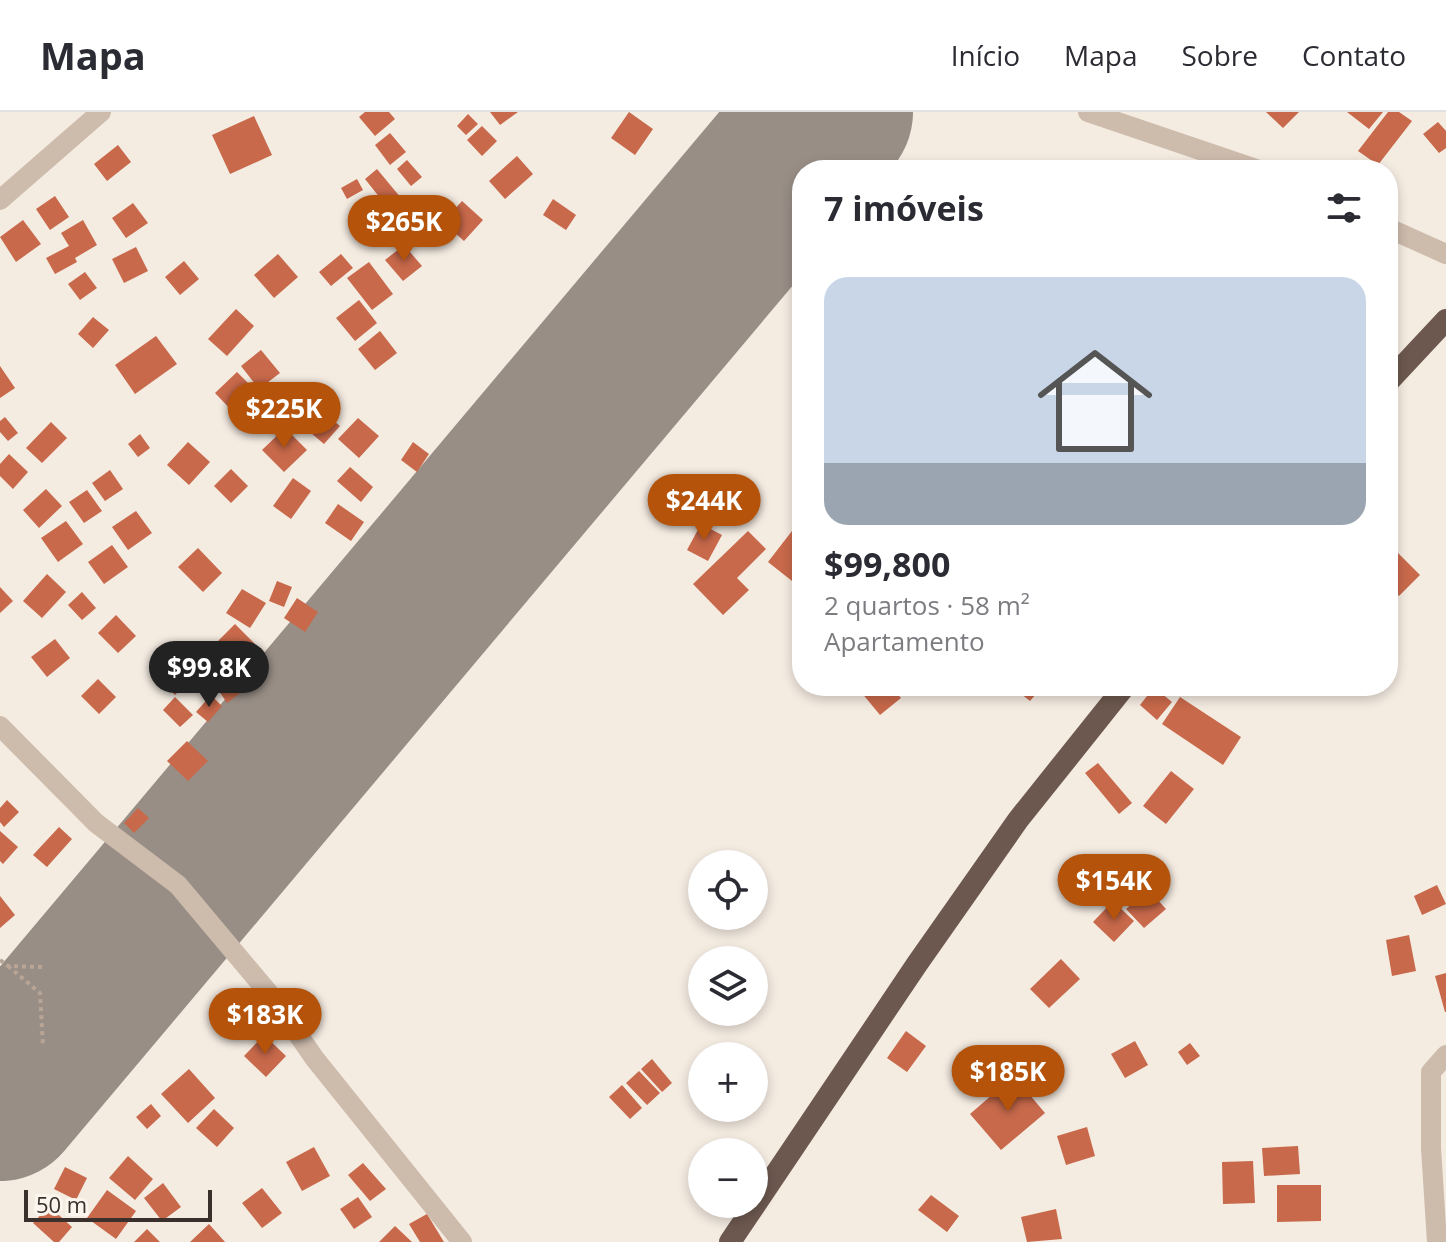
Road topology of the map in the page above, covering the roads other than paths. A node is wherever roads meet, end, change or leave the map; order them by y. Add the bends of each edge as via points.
1 (101, 112) edge
2 (1088, 112) edge
3 (1229, 160) edge
4 (0, 200) edge
5 (1398, 232) edge
6 (1446, 254) edge
7 (1446, 320) edge
8 (1398, 371) edge
9 (1117, 696) edge
10 (0, 726) edge
11 (1446, 1055) edge
12 (462, 1242) edge
13 (730, 1242) edge
14 (1437, 1242) edge

1 - 4 street
2 - 3 street
5 - 6 street
7 - 8 highway
9 - 13 highway via 1018,820
10 - 12 street via 96,823 178,885
11 - 14 street via 1431,1072

